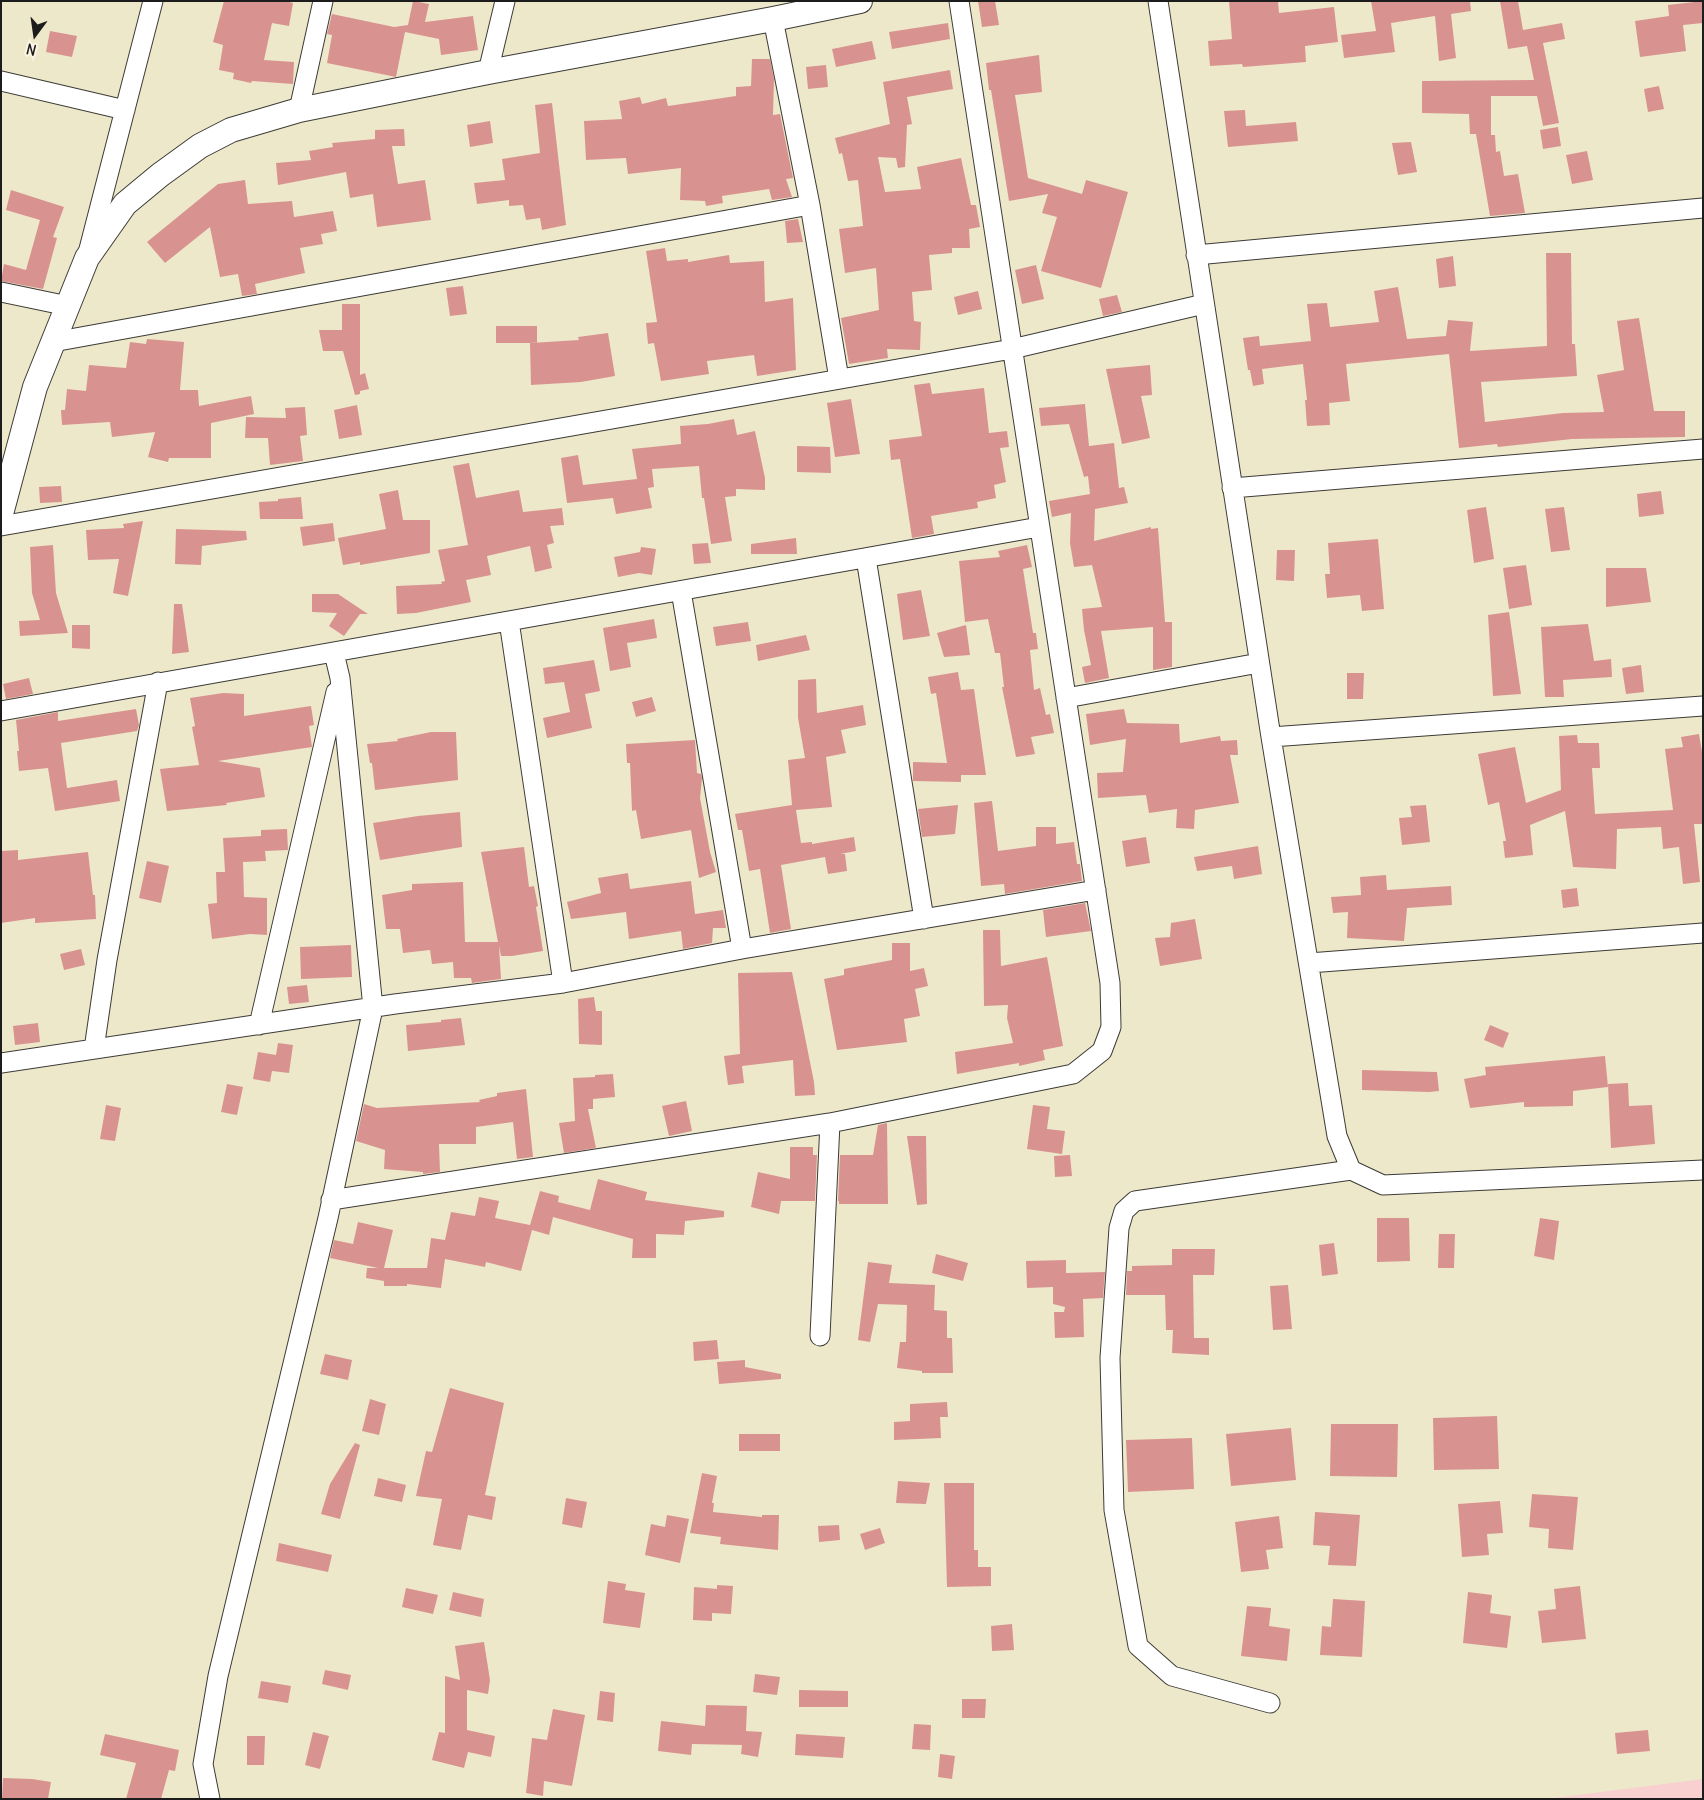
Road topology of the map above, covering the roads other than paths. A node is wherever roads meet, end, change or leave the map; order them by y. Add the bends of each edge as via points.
1 (153, 1) edge
2 (323, 1) edge
3 (505, 1) edge
4 (860, 1) edge
5 (960, 1) edge
6 (1158, 1) edge
7 (773, 19) junction
8 (488, 72) junction
9 (1, 81) edge
10 (125, 110) junction
11 (299, 110) junction
12 (810, 205) junction
13 (1703, 208) edge
14 (1196, 255) junction
15 (87, 258) junction
16 (1, 292) edge
17 (1204, 304) junction
18 (68, 306) junction
19 (53, 342) junction
20 (1012, 349) junction
21 (839, 379) junction
22 (1703, 450) edge
23 (1232, 488) junction
24 (1, 514) edge
25 (1, 526) edge
26 (1039, 527) junction
27 (866, 558) junction
28 (680, 590) junction
29 (509, 621) junction
30 (334, 653) junction
31 (1259, 663) junction
32 (340, 678) junction
33 (158, 682) junction
34 (1066, 698) junction
35 (1703, 706) edge
36 (1, 711) edge
37 (1271, 737) junction
38 (1096, 890) junction
39 (924, 919) junction
40 (1703, 933) edge
41 (742, 949) junction
42 (1308, 963) junction
43 (563, 983) junction
44 (373, 1008) junction
45 (259, 1025) junction
46 (94, 1049) junction
47 (1, 1063) edge
48 (830, 1123) junction
49 (1351, 1170) junction
50 (1703, 1170) edge
51 (331, 1200) junction
52 (820, 1336) dead end
53 (1270, 1702) dead end
54 (210, 1799) edge

1 - 10 street
2 - 11 street
3 - 8 street
4 - 7 street
5 - 20 street
6 - 14 street
7 - 8 street
7 - 12 street
8 - 11 street
9 - 10 street
10 - 15 street
11 - 15 street via 231,130 200,146 124,204
12 - 19 street
12 - 21 street
13 - 14 street
14 - 17 street
15 - 18 street
16 - 18 street
17 - 20 street
17 - 23 street
18 - 19 street
19 - 24 street via 35,387
20 - 21 street
20 - 26 street
21 - 25 street
22 - 23 street
23 - 31 street
26 - 27 street
26 - 34 street
27 - 28 street
27 - 39 street
28 - 29 street
28 - 41 street
29 - 30 street
29 - 43 street
30 - 32 street
30 - 33 street
31 - 34 street
31 - 37 street
32 - 44 street
32 - 45 street
33 - 36 street
33 - 46 street
34 - 38 street
35 - 37 street
37 - 42 street
38 - 39 street
38 - 48 street via 1110,983 1111,1027 1102,1051 1073,1074
39 - 41 street
40 - 42 street
41 - 43 street
42 - 49 street via 1337,1136
43 - 44 street
44 - 45 street
44 - 51 street
45 - 46 street
46 - 47 street
48 - 51 street
48 - 52 street
49 - 50 street via 1383,1185
49 - 53 street via 1135,1201 1124,1211 1119,1228 1110,1358 1114,1510 1138,1646 1172,1676
51 - 54 street via 218,1676 203,1764

